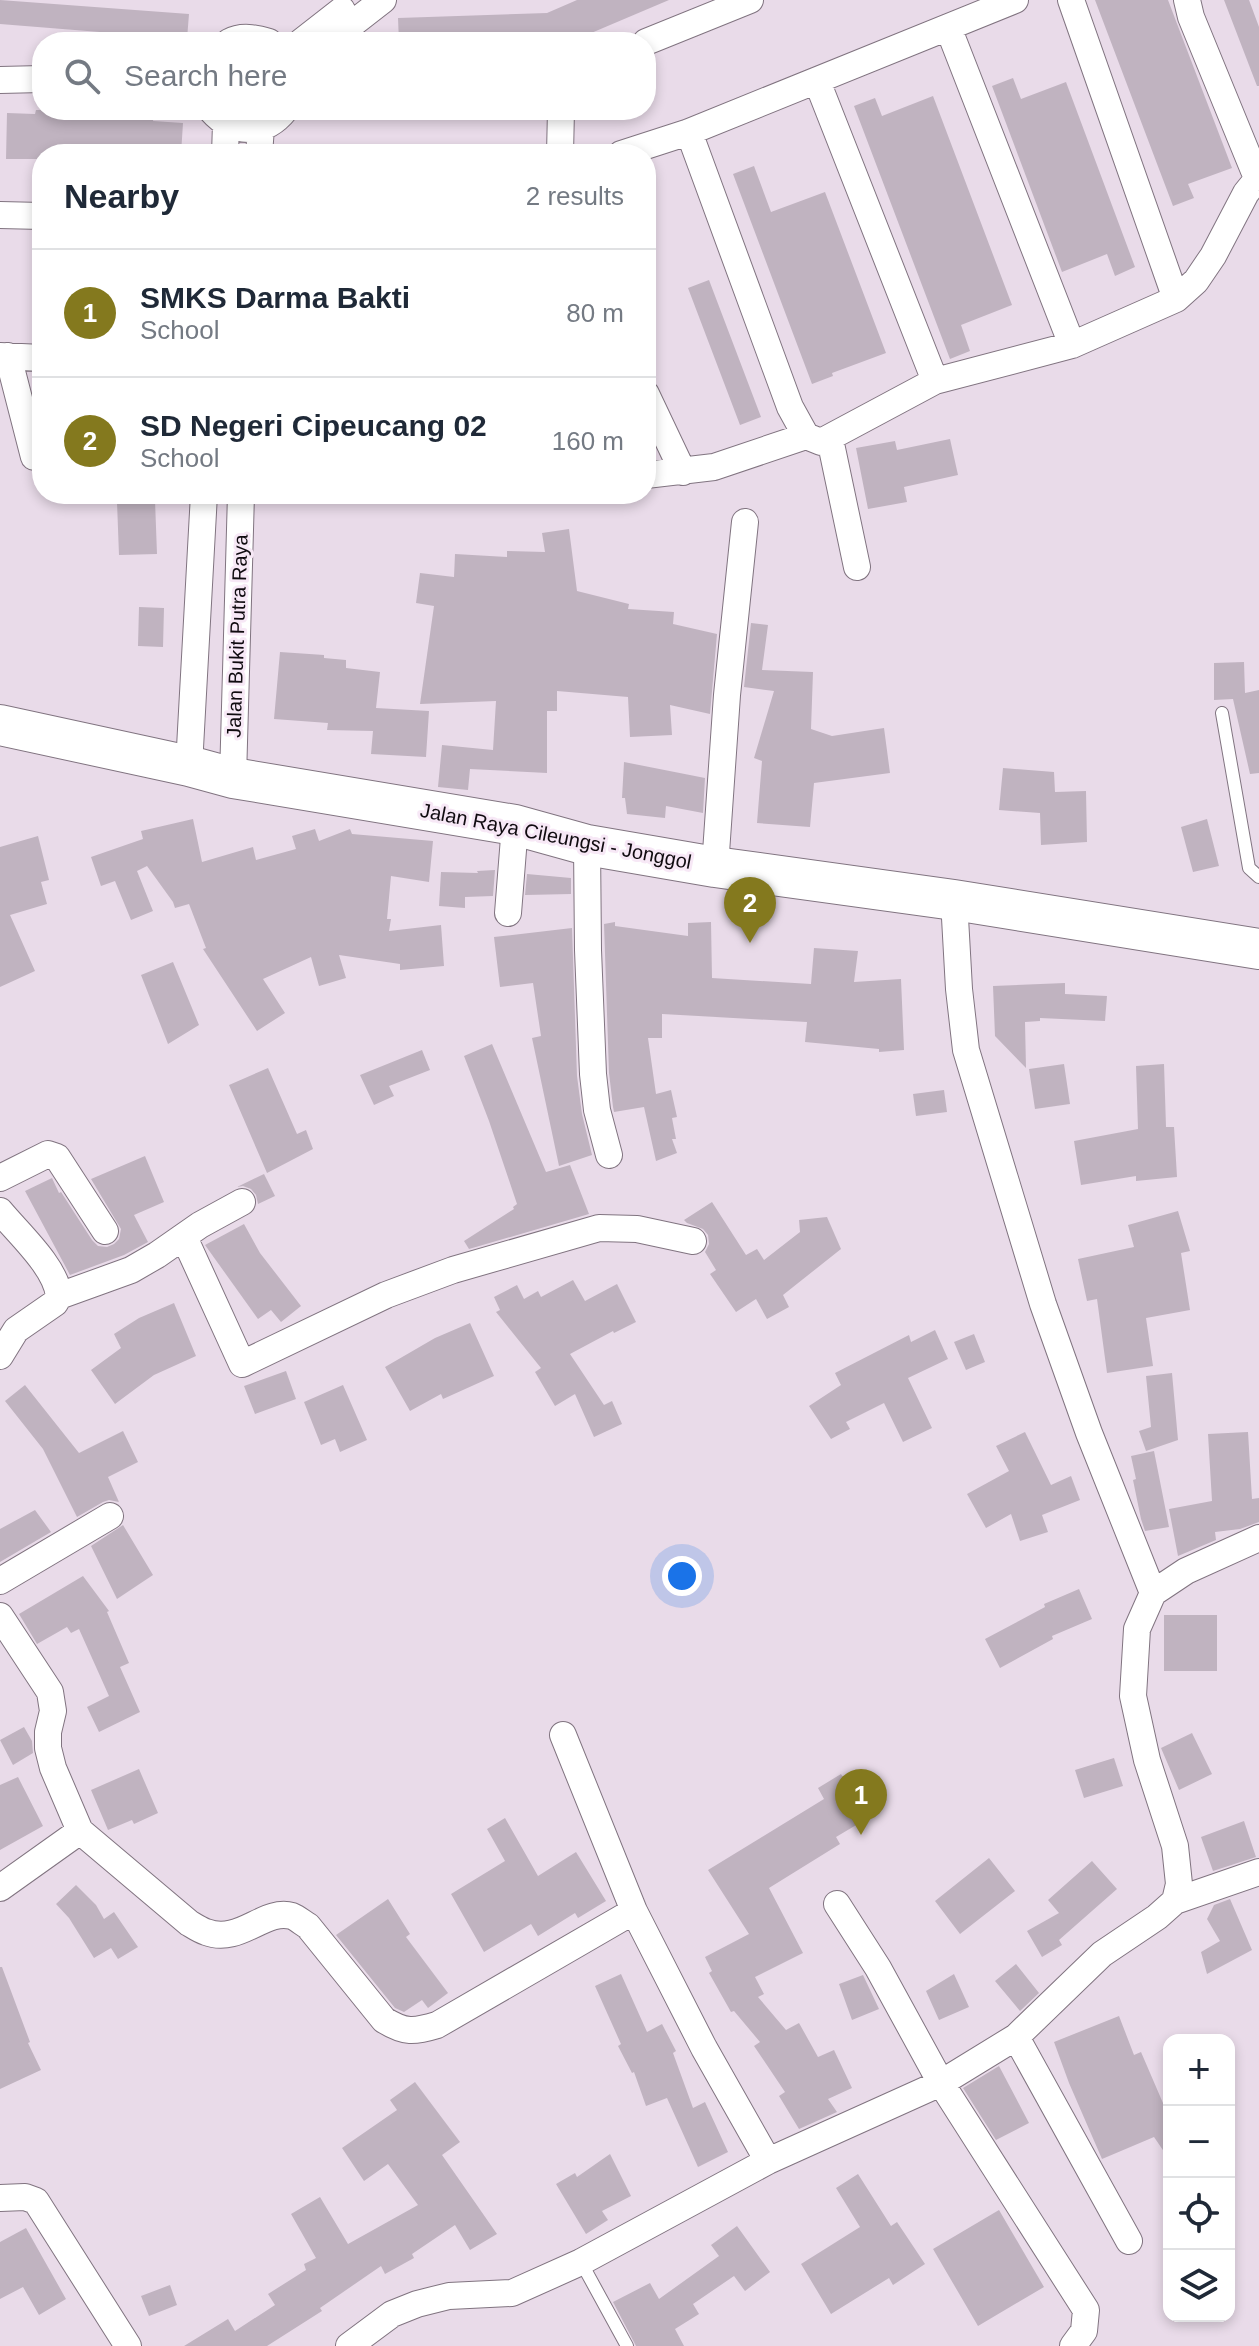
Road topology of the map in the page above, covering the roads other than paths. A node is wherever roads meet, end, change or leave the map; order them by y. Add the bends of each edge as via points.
1 (354, 0) edge
2 (383, 0) edge
3 (750, 0) edge
4 (1015, 0) edge
5 (1071, 0) edge
6 (1187, 0) edge
7 (948, 27) junction
8 (314, 32) edge
9 (342, 32) edge
10 (656, 38) edge
11 (32, 79) edge
12 (0, 80) edge
13 (817, 81) junction
14 (219, 120) edge
15 (224, 120) edge
16 (277, 120) edge
17 (561, 120) edge
18 (689, 132) junction
19 (260, 141) edge
20 (223, 144) edge
21 (560, 144) edge
22 (652, 144) edge
23 (1258, 178) edge
24 (0, 215) edge
25 (32, 216) edge
26 (1176, 299) junction
27 (1072, 345) junction
28 (4, 356) edge
29 (32, 357) edge
30 (935, 381) junction
31 (656, 415) edge
32 (818, 438) junction
33 (32, 450) edge
34 (683, 472) junction
35 (656, 474) edge
36 (203, 504) edge
37 (241, 504) edge
38 (745, 522) dead end
39 (857, 567) dead end
40 (1222, 713) dead end
41 (0, 725) edge
42 (189, 766) junction
43 (233, 778) junction
44 (515, 825) junction
45 (587, 845) junction
46 (715, 867) junction
47 (1259, 877) edge
48 (954, 900) junction
49 (508, 913) dead end
50 (1259, 949) edge
51 (609, 1155) dead end
52 (0, 1178) edge
53 (242, 1202) dead end
54 (0, 1211) edge
55 (105, 1231) dead end
56 (184, 1237) junction
57 (693, 1241) dead end
58 (59, 1296) junction
59 (0, 1356) edge
60 (110, 1516) dead end
61 (1259, 1538) edge
62 (0, 1581) edge
63 (1153, 1593) junction
64 (0, 1616) edge
65 (563, 1735) dead end
66 (80, 1831) junction
67 (1259, 1872) edge
68 (0, 1888) edge
69 (1175, 1901) junction
70 (837, 1904) dead end
71 (634, 1911) junction
72 (1016, 2037) junction
73 (941, 2083) junction
74 (768, 2161) junction
75 (0, 2198) edge
76 (1129, 2241) dead end
77 (581, 2262) junction
78 (128, 2346) edge
79 (349, 2346) edge
80 (627, 2346) edge
81 (1073, 2346) edge

1 - 8 street
2 - 9 street
3 - 10 street
4 - 7 street
5 - 26 street
6 - 23 street
7 - 13 street
7 - 27 street
11 - 12 street
13 - 18 street
13 - 30 street
14 - 20 street
15 - 19 street
16 - 19 street
17 - 21 street
18 - 22 street
18 - 32 street via 790,407
23 - 26 street via 1213,256
24 - 25 street
26 - 27 street
27 - 30 street
28 - 29 street
28 - 33 street
30 - 32 street
31 - 34 street
32 - 34 street
32 - 39 street
34 - 35 street
36 - 42 street, Jalan Bukit Putra Raya
37 - 43 street, Jalan Bukit Putra Raya
38 - 46 street
40 - 47 lane via 1249,868
41 - 42 main road, Jalan Raya Cileungsi - Jonggol
42 - 43 main road, Jalan Raya Cileungsi - Jonggol
43 - 44 main road, Jalan Raya Cileungsi - Jonggol
44 - 45 main road, Jalan Raya Cileungsi - Jonggol
44 - 49 street
45 - 46 main road, Jalan Raya Cileungsi - Jonggol
45 - 51 street via 593,1074
46 - 48 main road, Jalan Raya Cileungsi - Jonggol
48 - 50 main road, Jalan Raya Cileungsi - Jonggol
48 - 63 street via 966,1050 1043,1304
52 - 55 street via 48,1154 57,1157
53 - 56 street
54 - 58 street via 51,1272
56 - 57 street via 242,1364 386,1295 599,1228 637,1229
56 - 58 street via 131,1270
58 - 59 street via 16,1330
60 - 62 street
61 - 63 street via 1186,1571
63 - 69 street via 1137,1629 1133,1696 1175,1846
64 - 66 street via 50,1692 48,1748
65 - 71 street
66 - 68 street
66 - 71 street via 189,1923 208,1933 228,1934 274,1915 293,1916 308,1926 384,2020 399,2029 437,2025
67 - 69 street
69 - 72 street via 1102,1954
70 - 73 street
71 - 74 street
72 - 73 street
72 - 76 street
73 - 74 street
73 - 81 street via 1086,2310 1084,2331
74 - 77 street
75 - 78 street via 36,2201
77 - 79 street via 512,2293 449,2296 417,2304 392,2314
77 - 80 lane

